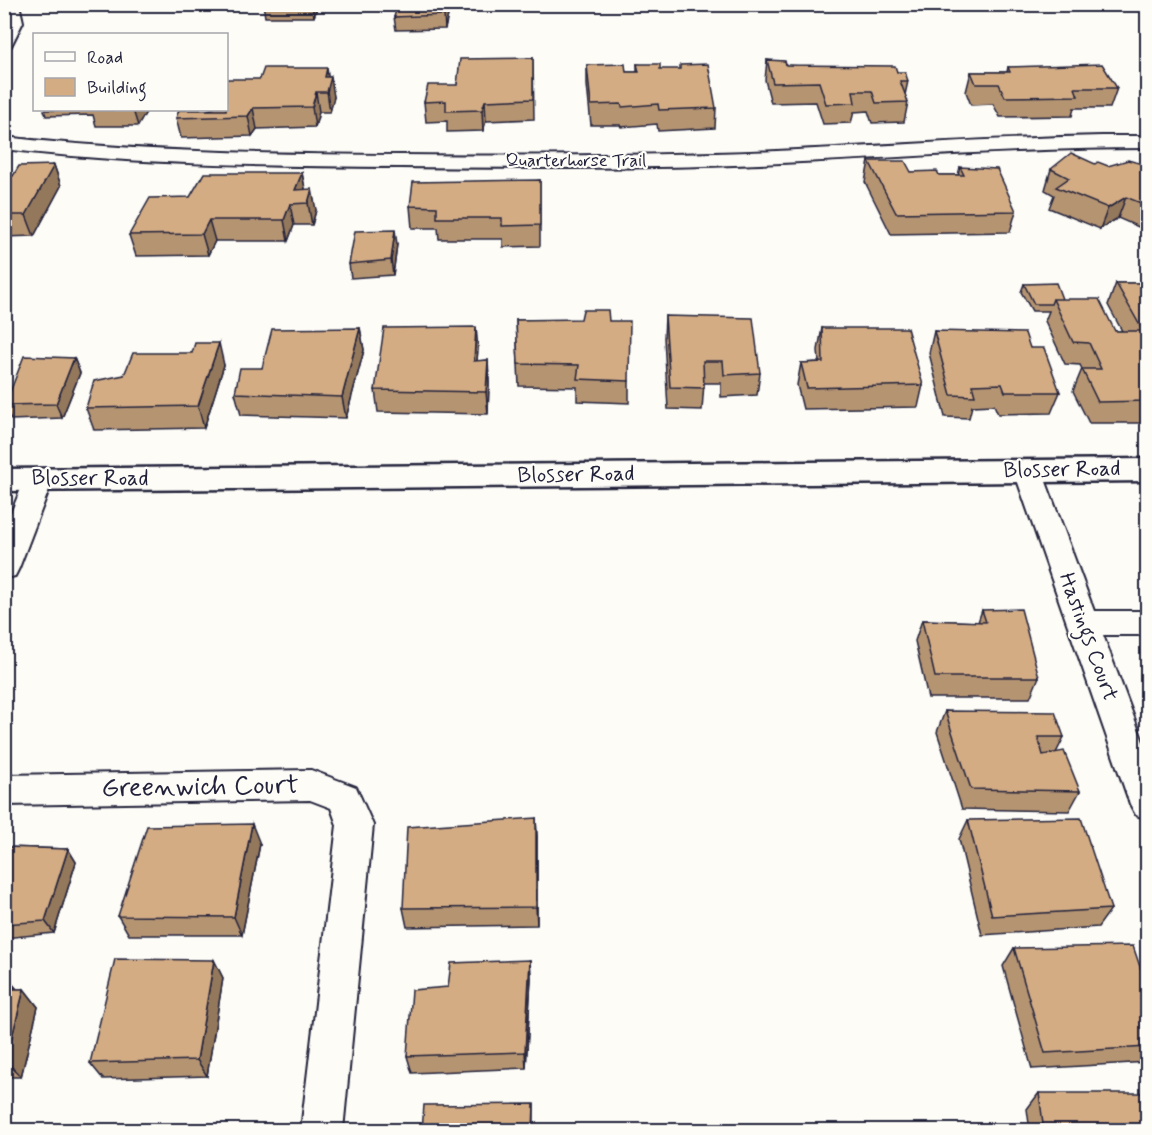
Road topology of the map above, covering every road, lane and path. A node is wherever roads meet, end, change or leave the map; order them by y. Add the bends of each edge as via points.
1 (12, 13) edge
2 (4, 42) edge
3 (1148, 142) edge
4 (4, 143) edge
5 (1148, 470) edge
6 (1028, 471) junction
7 (39, 479) junction
8 (4, 480) edge
9 (4, 568) edge
10 (1083, 623) junction
11 (1148, 623) edge
12 (4, 790) edge
13 (1148, 804) edge
14 (322, 1131) edge

1 - 2 street
3 - 4 street, Quarterhorse Trail via 915,148 780,157 450,162 234,160 94,154
5 - 6 street, Blosser Road
6 - 7 street, Blosser Road
6 - 10 street, Hastings Court
7 - 8 street, Blosser Road
7 - 9 street
10 - 11 street
10 - 13 street, Hastings Court
12 - 14 street, Greenwich Court via 311,785 344,798 355,825

